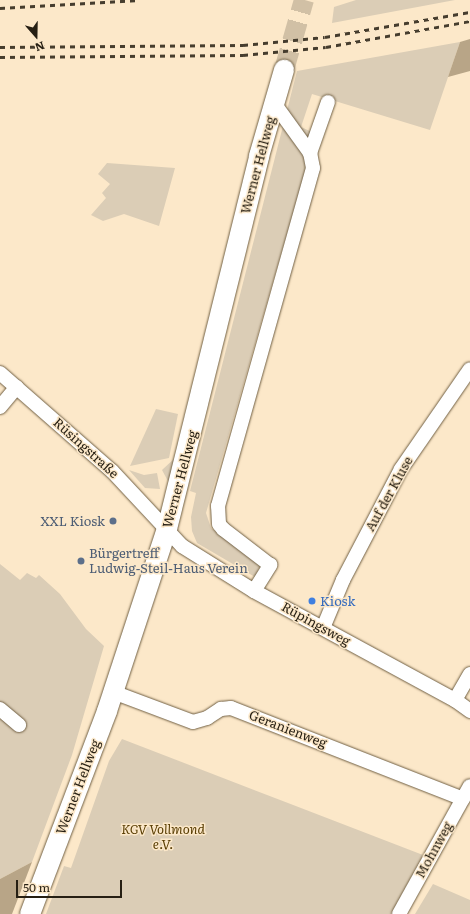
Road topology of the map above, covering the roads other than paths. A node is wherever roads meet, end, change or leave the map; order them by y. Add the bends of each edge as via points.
1 (284, 70) tunnel mouth
2 (328, 102) dead end
3 (274, 103) junction
4 (310, 153) junction
5 (470, 369) edge
6 (0, 373) edge
7 (17, 388) junction
8 (0, 407) edge
9 (167, 530) junction
10 (254, 591) junction
11 (323, 628) junction
12 (470, 674) edge
13 (113, 692) junction
14 (455, 700) junction
15 (0, 709) edge
16 (470, 711) edge
17 (20, 725) dead end
18 (470, 786) edge
19 (463, 799) junction
20 (30, 914) edge
21 (398, 914) edge

1 - 3 main road, Werner Hellweg
2 - 4 street
3 - 4 street, Werner Hellweg
3 - 9 main road, Werner Hellweg
4 - 10 street via 313,168 218,506 219,524 223,529 270,565
5 - 11 street, Auf der Kluse via 401,469 343,580
6 - 7 street, Rüsingstraße
7 - 8 street
7 - 9 street, Rüsingstraße via 112,471
9 - 10 street, Rüpingsweg via 182,546
9 - 13 main road, Werner Hellweg
10 - 11 street, Rüpingsweg
11 - 14 street, Rüpingsweg
12 - 14 street
13 - 19 street, Geranienweg via 193,722 200,721 221,709 231,708
13 - 20 main road, Werner Hellweg
14 - 16 street, Rüpingsweg
15 - 17 street
18 - 19 street, Mohnweg
19 - 21 street, Mohnweg

